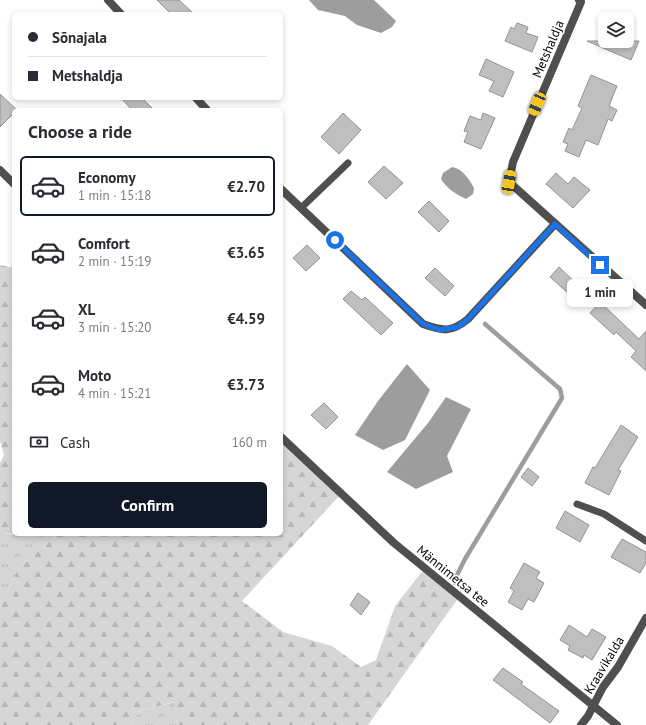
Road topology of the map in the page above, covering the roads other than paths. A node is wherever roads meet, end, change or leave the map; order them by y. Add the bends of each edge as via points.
1 (108, 0) edge
2 (579, 0) edge
3 (119, 12) edge
4 (198, 100) edge
5 (205, 108) edge
6 (348, 163) dead end
7 (0, 170) edge
8 (12, 182) edge
9 (283, 191) edge
10 (302, 208) junction
11 (555, 224) junction
12 (646, 305) edge
13 (283, 439) edge
14 (576, 504) dead end
15 (646, 540) edge
16 (646, 618) edge
17 (593, 706) junction
18 (581, 725) edge
19 (617, 725) edge

1 - 3 street
2 - 11 street, Metshaldja via 581,2 513,162 509,182
4 - 5 street
6 - 10 lane
7 - 8 street
9 - 10 street
10 - 11 street via 423,324 440,330 458,327 468,319
11 - 12 street, Metshaldja
13 - 17 street, Männimetsa tee via 394,543
14 - 15 lane via 604,514
16 - 17 street, Kraavikalda
17 - 18 street, Kraavikalda
17 - 19 street, Männimetsa tee

